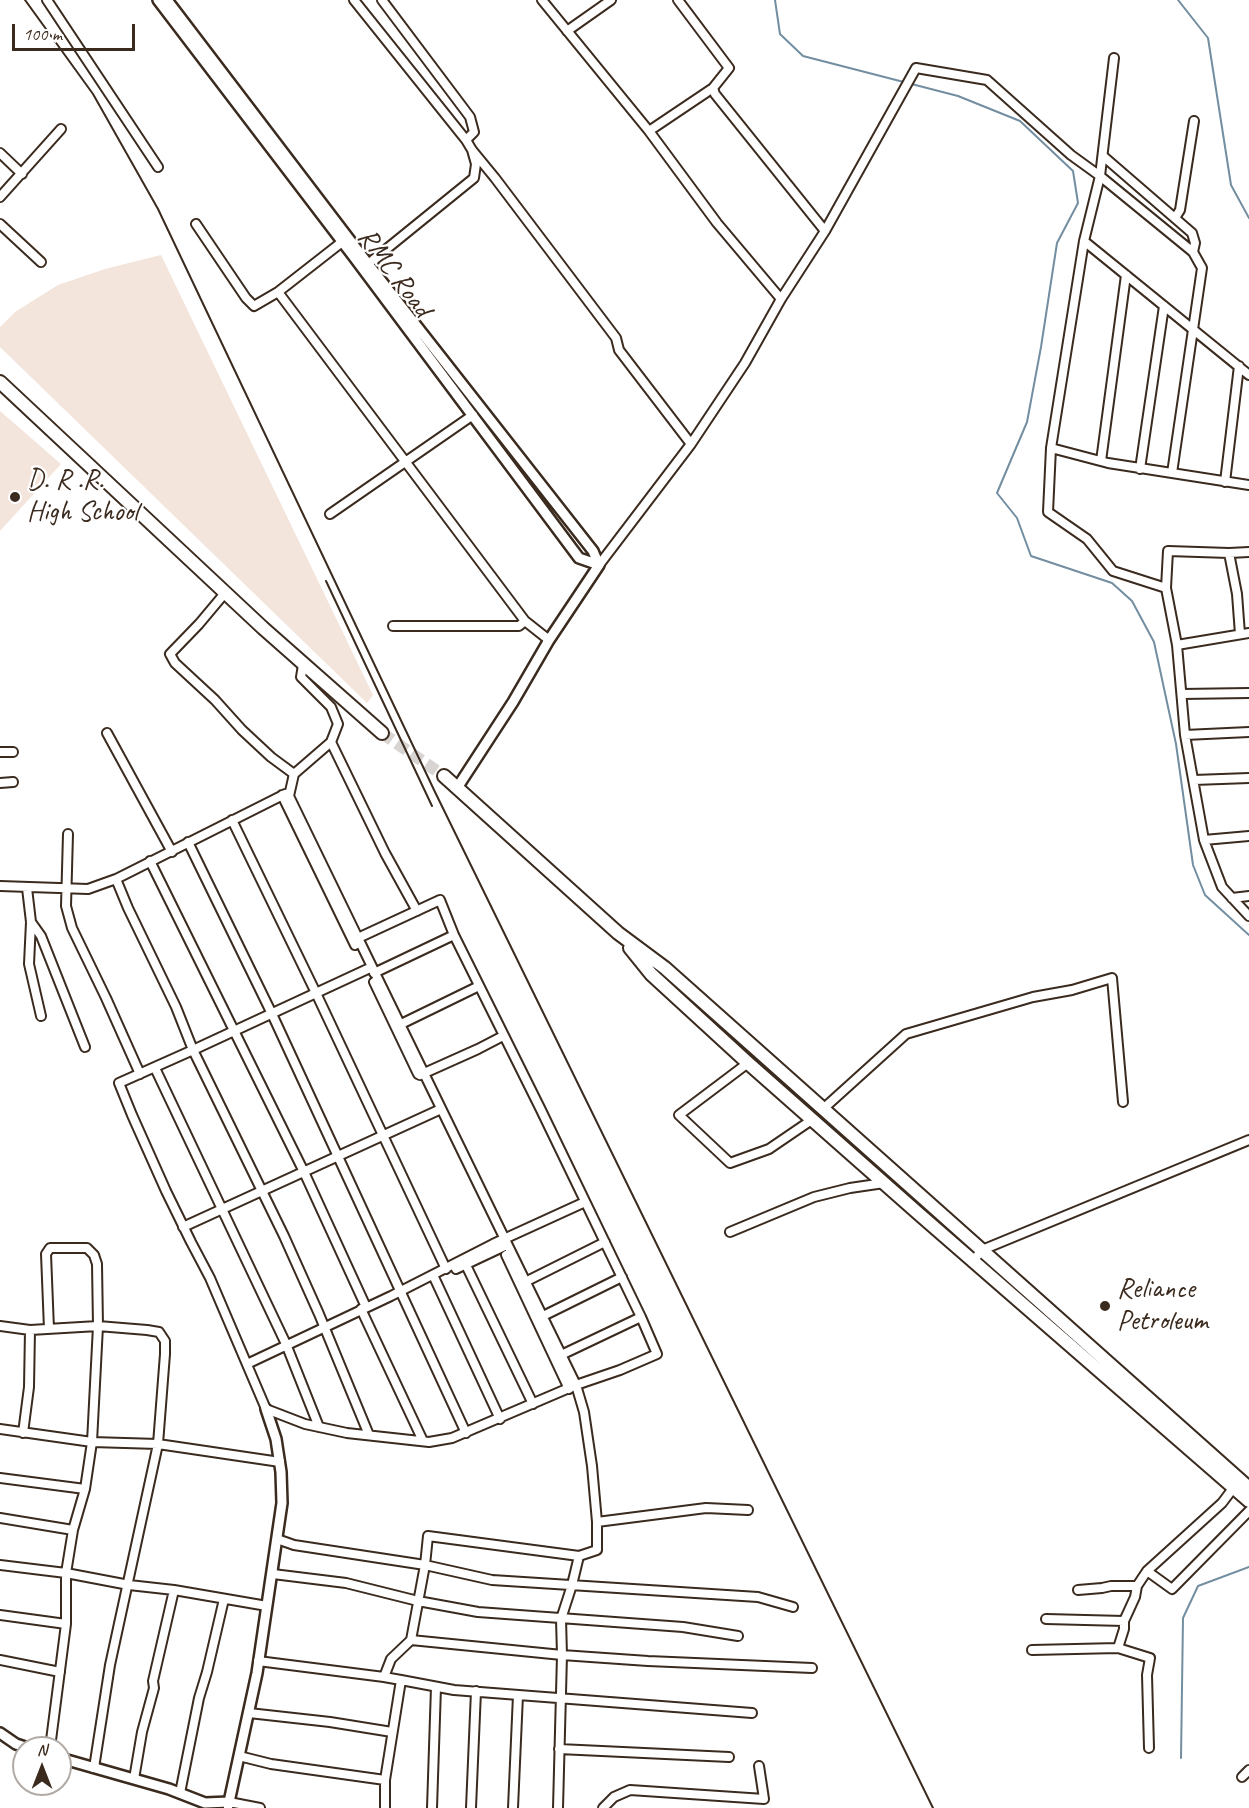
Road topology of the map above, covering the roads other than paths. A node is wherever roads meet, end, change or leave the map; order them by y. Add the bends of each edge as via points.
1 (47, 0) edge
2 (158, 0) edge
3 (167, 0) edge
4 (354, 0) edge
5 (382, 0) edge
6 (542, 0) edge
7 (611, 0) edge
8 (678, 0) edge
9 (567, 31) junction
10 (1114, 58) dead end
11 (713, 88) junction
12 (1194, 121) dead end
13 (61, 129) dead end
14 (649, 131) junction
15 (466, 140) junction
16 (472, 150) junction
17 (0, 153) edge
18 (1103, 156) junction
19 (158, 167) dead end
20 (21, 174) junction
21 (1100, 176) junction
22 (0, 197) edge
23 (1175, 218) junction
24 (0, 224) edge
25 (196, 224) dead end
26 (825, 231) junction
27 (1084, 241) junction
28 (342, 242) junction
29 (1193, 252) junction
30 (41, 262) dead end
31 (368, 264) junction
32 (1126, 275) junction
33 (278, 292) junction
34 (781, 299) junction
35 (1164, 306) junction
36 (1192, 330) junction
37 (1239, 366) junction
38 (1249, 375) edge
39 (0, 382) edge
40 (473, 416) junction
41 (690, 444) junction
42 (1051, 448) junction
43 (405, 461) junction
44 (1101, 461) junction
45 (1140, 469) junction
46 (1172, 473) junction
47 (1224, 482) junction
48 (1249, 485) edge
49 (330, 514) dead end
50 (1249, 552) edge
51 (1229, 554) junction
52 (599, 565) junction
53 (1166, 588) junction
54 (225, 593) junction
55 (525, 621) junction
56 (393, 626) dead end
57 (1249, 633) edge
58 (1240, 634) junction
59 (549, 640) junction
60 (1177, 645) junction
61 (303, 665) junction
62 (1249, 693) edge
63 (1182, 694) junction
64 (1249, 732) edge
65 (106, 733) dead end
66 (382, 733) tunnel mouth
67 (1185, 735) junction
68 (331, 742) junction
69 (0, 752) edge
70 (13, 752) dead end
71 (294, 774) junction
72 (444, 776) tunnel mouth
73 (1249, 778) edge
74 (1194, 780) junction
75 (13, 782) dead end
76 (0, 783) edge
77 (457, 788) junction
78 (282, 795) junction
79 (232, 820) junction
80 (68, 834) dead end
81 (1249, 836) edge
82 (1204, 840) junction
83 (188, 842) junction
84 (172, 852) junction
85 (150, 861) junction
86 (116, 879) junction
87 (0, 886) edge
88 (27, 888) junction
89 (66, 889) junction
90 (1249, 896) edge
91 (1232, 897) junction
92 (417, 911) junction
93 (1249, 916) edge
94 (31, 922) junction
95 (618, 933) junction
96 (454, 935) junction
97 (355, 939) junction
98 (371, 969) junction
99 (479, 986) junction
100 (316, 993) junction
101 (272, 1014) junction
102 (42, 1016) dead end
103 (398, 1026) junction
104 (233, 1032) junction
105 (503, 1036) junction
106 (85, 1047) dead end
107 (193, 1050) junction
108 (748, 1063) junction
109 (154, 1068) junction
110 (140, 1074) junction
111 (421, 1074) junction
112 (813, 1101) junction
113 (1123, 1102) dead end
114 (823, 1109) junction
115 (439, 1110) junction
116 (808, 1115) junction
117 (383, 1136) junction
118 (1249, 1140) edge
119 (338, 1156) junction
120 (304, 1172) junction
121 (884, 1183) junction
122 (262, 1191) junction
123 (585, 1202) junction
124 (222, 1209) junction
125 (183, 1227) junction
126 (730, 1232) dead end
127 (604, 1242) junction
128 (503, 1243) junction
129 (982, 1250) junction
130 (973, 1261) junction
131 (464, 1262) junction
132 (446, 1269) junction
133 (434, 1276) junction
134 (622, 1277) junction
135 (522, 1283) junction
136 (401, 1293) junction
137 (363, 1310) junction
138 (641, 1317) junction
139 (539, 1318) junction
140 (0, 1326) edge
141 (99, 1326) junction
142 (49, 1329) junction
143 (325, 1329) junction
144 (30, 1330) junction
145 (287, 1346) junction
146 (558, 1356) junction
147 (248, 1366) junction
148 (573, 1387) junction
149 (533, 1404) junction
150 (266, 1409) junction
151 (501, 1419) junction
152 (319, 1427) junction
153 (0, 1429) edge
154 (23, 1433) junction
155 (466, 1433) junction
156 (369, 1436) junction
157 (423, 1441) junction
158 (92, 1442) junction
159 (158, 1444) junction
160 (280, 1462) junction
161 (0, 1478) edge
162 (1234, 1487) junction
163 (1249, 1488) edge
164 (85, 1489) junction
165 (1249, 1501) edge
166 (748, 1510) dead end
167 (1249, 1511) edge
168 (0, 1518) edge
169 (597, 1522) junction
170 (73, 1530) junction
171 (277, 1539) junction
172 (579, 1556) junction
173 (0, 1564) edge
174 (425, 1565) junction
175 (1147, 1571) junction
176 (66, 1573) junction
177 (273, 1574) junction
178 (129, 1585) junction
179 (572, 1585) junction
180 (1137, 1586) junction
181 (174, 1590) junction
182 (1078, 1590) dead end
183 (224, 1599) junction
184 (418, 1601) junction
185 (267, 1606) junction
186 (793, 1607) dead end
187 (0, 1615) edge
188 (561, 1619) junction
189 (1046, 1619) dead end
190 (1124, 1621) junction
191 (66, 1624) junction
192 (738, 1636) dead end
193 (411, 1641) junction
194 (1118, 1648) junction
195 (1032, 1650) dead end
196 (562, 1655) junction
197 (0, 1660) edge
198 (258, 1661) junction
199 (812, 1668) dead end
200 (60, 1672) junction
201 (384, 1677) junction
202 (401, 1680) junction
203 (436, 1687) junction
204 (476, 1691) junction
205 (519, 1695) junction
206 (562, 1699) junction
207 (249, 1713) junction
208 (752, 1713) dead end
209 (392, 1732) junction
210 (52, 1736) edge
211 (1149, 1748) dead end
212 (559, 1749) junction
213 (239, 1756) junction
214 (729, 1757) dead end
215 (72, 1762) edge
216 (759, 1766) dead end
217 (94, 1768) junction
218 (1249, 1770) edge
219 (1242, 1777) dead end
220 (134, 1779) junction
221 (385, 1780) junction
222 (180, 1793) junction
223 (228, 1805) edge
224 (247, 1807) edge
225 (260, 1808) edge
226 (385, 1808) edge
227 (432, 1808) edge
228 (471, 1808) edge
229 (513, 1808) edge
230 (558, 1808) edge
231 (603, 1808) edge

1 - 19 street
2 - 28 street, RMC Road
3 - 31 street, RMC Road
4 - 15 street
5 - 15 street via 470,117 474,132
6 - 9 street
7 - 9 street
8 - 11 street via 729,68
9 - 14 street
10 - 18 street
11 - 14 street
11 - 26 street
12 - 23 street via 1180,210
13 - 20 street
14 - 34 street via 717,223
15 - 16 street
16 - 31 street via 474,178
16 - 41 street via 616,338 619,350
17 - 20 street
18 - 21 street
18 - 23 street
20 - 22 street
21 - 26 street via 987,80 916,68
21 - 27 street
21 - 29 street
23 - 29 street via 1192,233
24 - 30 street
25 - 33 street via 254,306
26 - 34 street
27 - 32 street
27 - 42 street
28 - 33 street
28 - 40 street, RMC Road
29 - 36 street via 1202,268
31 - 52 street, RMC Road
32 - 35 street
32 - 44 street
33 - 43 street
34 - 41 street via 745,363
35 - 36 street
35 - 45 street
36 - 37 street
36 - 46 street
37 - 38 street
37 - 47 street
39 - 54 main road
40 - 43 street
40 - 52 street, RMC Road via 579,558
41 - 52 street
42 - 44 street
42 - 53 street via 1048,512 1087,539 1113,571
43 - 49 street
43 - 55 street
44 - 45 street
45 - 46 street
46 - 47 street
47 - 48 street
50 - 51 street
51 - 53 street via 1168,551
51 - 58 street via 1238,594
52 - 59 street
53 - 60 street
54 - 61 main road
54 - 71 street via 170,654 242,730
55 - 56 street via 519,626
55 - 59 street
57 - 58 street
58 - 60 street
59 - 77 street
60 - 63 street
61 - 66 main road
61 - 68 street via 301,677 331,707 338,724
62 - 63 street
63 - 67 street
64 - 67 street
65 - 84 street
67 - 74 street
68 - 71 street
68 - 92 street
69 - 70 street
71 - 78 street via 288,792
71 - 97 street via 289,796
72 - 77 main road
73 - 74 street
74 - 82 street
75 - 76 street
77 - 95 main road
78 - 79 street
78 - 97 street
79 - 83 street
79 - 100 street
80 - 89 street
81 - 82 street
82 - 91 street via 1222,887
83 - 84 street
83 - 101 street
84 - 85 street
85 - 86 street
85 - 104 street
86 - 89 street via 88,889
86 - 107 street
87 - 88 street
88 - 89 street
88 - 94 street
89 - 110 street via 72,928
90 - 91 street
91 - 93 street
92 - 96 street via 440,900
92 - 97 street
94 - 102 street via 29,964
94 - 106 street via 41,936
95 - 108 main road via 651,974
95 - 112 main road via 665,968
96 - 98 street
96 - 99 street
97 - 98 street
98 - 100 street
98 - 103 street
99 - 103 street
99 - 105 street
100 - 101 street
100 - 117 street
101 - 104 street
101 - 119 street
103 - 111 street
104 - 107 street
104 - 120 street
105 - 111 street
105 - 123 street
107 - 109 street
107 - 122 street
108 - 116 main road
108 - 116 street via 679,1115 730,1163 769,1149
109 - 110 street
109 - 124 street
110 - 125 street via 119,1083
111 - 115 street
112 - 114 main road
112 - 116 main road
113 - 114 street via 1112,978 906,1034
114 - 129 main road
115 - 117 street
115 - 128 street
116 - 121 main road
117 - 119 street
117 - 132 street
118 - 129 street
119 - 120 street
119 - 136 street
120 - 122 street
120 - 137 street
121 - 126 street via 814,1197
121 - 130 main road
122 - 124 street
122 - 143 street
123 - 127 street
123 - 128 street
124 - 125 street
124 - 145 street
125 - 147 street
127 - 134 street
127 - 135 street
128 - 131 street
128 - 135 street
129 - 130 street
129 - 163 main road
130 - 162 main road
131 - 132 street
131 - 133 street
131 - 149 street
132 - 133 street
133 - 136 street
133 - 151 street
134 - 138 street
134 - 139 street
135 - 139 street
136 - 137 street
136 - 155 street
137 - 143 street
137 - 157 street
138 - 146 street
138 - 148 street via 657,1354
139 - 146 street
140 - 144 street
141 - 142 street
141 - 142 street via 94,1255 87,1248 50,1248 46,1254
141 - 158 street
141 - 159 street via 159,1332 165,1341
142 - 144 street
143 - 145 street
143 - 156 street
144 - 154 street
145 - 147 street
145 - 152 street
146 - 148 street
147 - 150 street
148 - 149 street
148 - 169 street via 586,1423
149 - 151 street
150 - 152 street
150 - 160 street
151 - 155 street
152 - 156 street
153 - 154 street
154 - 158 street
155 - 157 street
156 - 157 street
158 - 159 street
158 - 164 street
159 - 160 street
159 - 178 street
160 - 171 street via 282,1503
161 - 164 street
162 - 165 main road
162 - 175 street via 1222,1503
164 - 170 street
166 - 169 street via 706,1508
167 - 175 street via 1172,1589
168 - 170 street
169 - 172 street via 597,1550
170 - 176 street
171 - 174 street
171 - 177 street
172 - 174 street via 428,1536
172 - 179 street
173 - 176 street
174 - 179 street via 492,1580
174 - 184 street
175 - 180 street
176 - 178 street
176 - 191 street
177 - 184 street via 345,1583
177 - 185 street
178 - 181 street
178 - 217 street via 110,1665
179 - 186 street via 759,1597
179 - 188 street
180 - 182 street
180 - 190 street
181 - 183 street
181 - 220 street
183 - 185 street
183 - 222 street
184 - 188 street via 478,1612
184 - 193 street
185 - 198 street
187 - 191 street
188 - 192 street via 683,1627
188 - 196 street
189 - 190 street
190 - 194 street
191 - 200 street
193 - 196 street
193 - 201 street via 391,1659
194 - 195 street
194 - 211 street via 1150,1658
196 - 199 street
196 - 206 street
197 - 200 street
198 - 201 street
198 - 207 street
200 - 210 street
201 - 202 street
202 - 203 street
202 - 209 street
203 - 204 street
203 - 227 street
204 - 205 street
204 - 228 street
205 - 206 street
205 - 229 street
206 - 208 street
206 - 212 street
207 - 209 street
207 - 213 street
209 - 221 street
212 - 214 street
212 - 230 street
213 - 221 street
213 - 223 street
215 - 217 street
216 - 231 street via 764,1799 630,1790 614,1797
217 - 220 street
218 - 219 street
220 - 222 street
221 - 226 street
222 - 223 street via 205,1803
223 - 224 street
224 - 225 street

